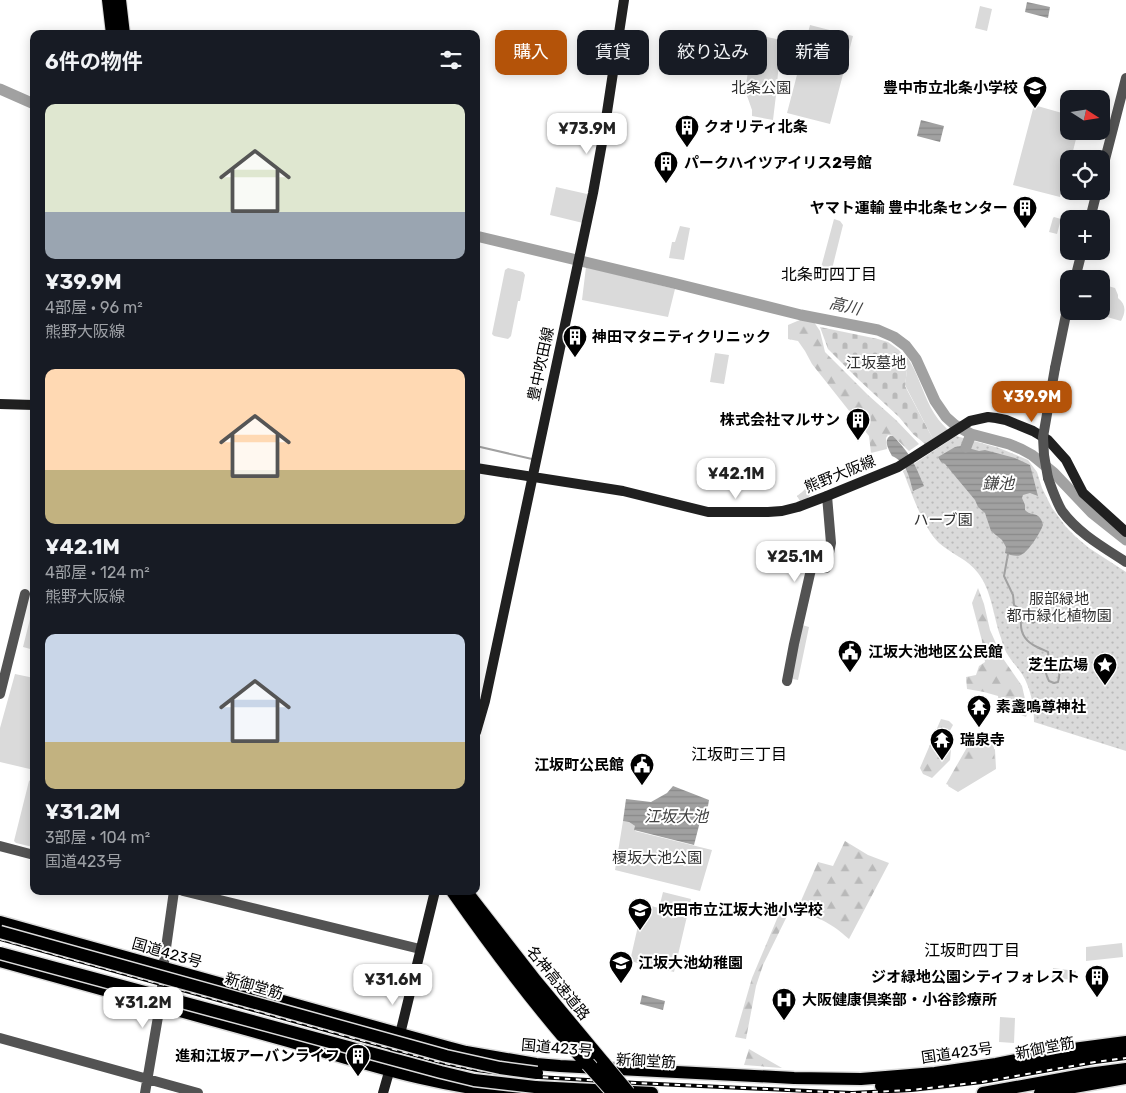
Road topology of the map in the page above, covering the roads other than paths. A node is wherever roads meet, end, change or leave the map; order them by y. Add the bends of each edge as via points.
1 (109, 0) edge
2 (119, 0) edge
3 (624, 0) edge
4 (113, 30) edge
5 (123, 30) edge
6 (1126, 78) edge
7 (1107, 150) edge
8 (1065, 320) edge
9 (0, 404) edge
10 (30, 405) edge
11 (480, 469) edge
12 (532, 477) junction
13 (827, 496) junction
14 (1126, 532) edge
15 (1126, 562) edge
16 (25, 594) dead end
17 (787, 681) dead end
18 (0, 694) edge
19 (480, 718) edge
20 (0, 846) edge
21 (30, 854) edge
22 (173, 895) edge
23 (199, 895) edge
24 (434, 895) edge
25 (467, 900) edge
26 (0, 922) edge
27 (0, 932) edge
28 (420, 949) junction
29 (0, 953) edge
30 (0, 961) edge
31 (164, 969) junction
32 (160, 1005) junction
33 (400, 1034) junction
34 (0, 1038) edge
35 (1126, 1042) edge
36 (1126, 1051) edge
37 (1126, 1069) edge
38 (389, 1070) junction
39 (148, 1078) junction
40 (1126, 1078) edge
41 (145, 1093) edge
42 (198, 1093) edge
43 (383, 1093) edge
44 (520, 1093) edge
45 (614, 1093) edge
46 (628, 1093) edge
47 (652, 1093) edge
48 (983, 1093) edge
49 (1040, 1093) edge

1 - 4 highway
2 - 5 highway
3 - 12 main road, 豊中吹田線 via 593,194
6 - 7 street
8 - 15 street, bridge via 1044,437 1048,478 1058,503 1072,522 1088,537
9 - 10 main road
11 - 12 main road, 熊野大阪線
12 - 13 main road, 熊野大阪線 via 623,491 708,512 782,511
12 - 19 main road, 豊中吹田線
13 - 14 main road, 熊野大阪線 via 901,466 970,421 988,417 1006,420 1048,440 1066,460 1083,494
13 - 17 street via 831,543 826,568 812,565
16 - 18 street
20 - 21 street
22 - 31 street
23 - 28 street
24 - 28 main road
25 - 45 highway, 名神高速道路, bridge via 526,989
25 - 46 highway, 名神高速道路, bridge
26 - 31 highway, 国道423号
27 - 36 highway, 新御堂筋, bridge via 446,1056 537,1073 901,1086 985,1076
28 - 33 main road
29 - 47 highway, bridge via 441,1072 492,1082
30 - 32 highway
31 - 32 street
31 - 33 highway, 国道423号
32 - 38 highway
32 - 39 street
33 - 35 highway, 国道423号 via 466,1052 536,1064 837,1079 935,1073
33 - 38 main road
34 - 39 street
37 - 48 highway
38 - 43 main road
38 - 44 highway via 467,1087
39 - 41 street
39 - 42 street
40 - 49 highway

